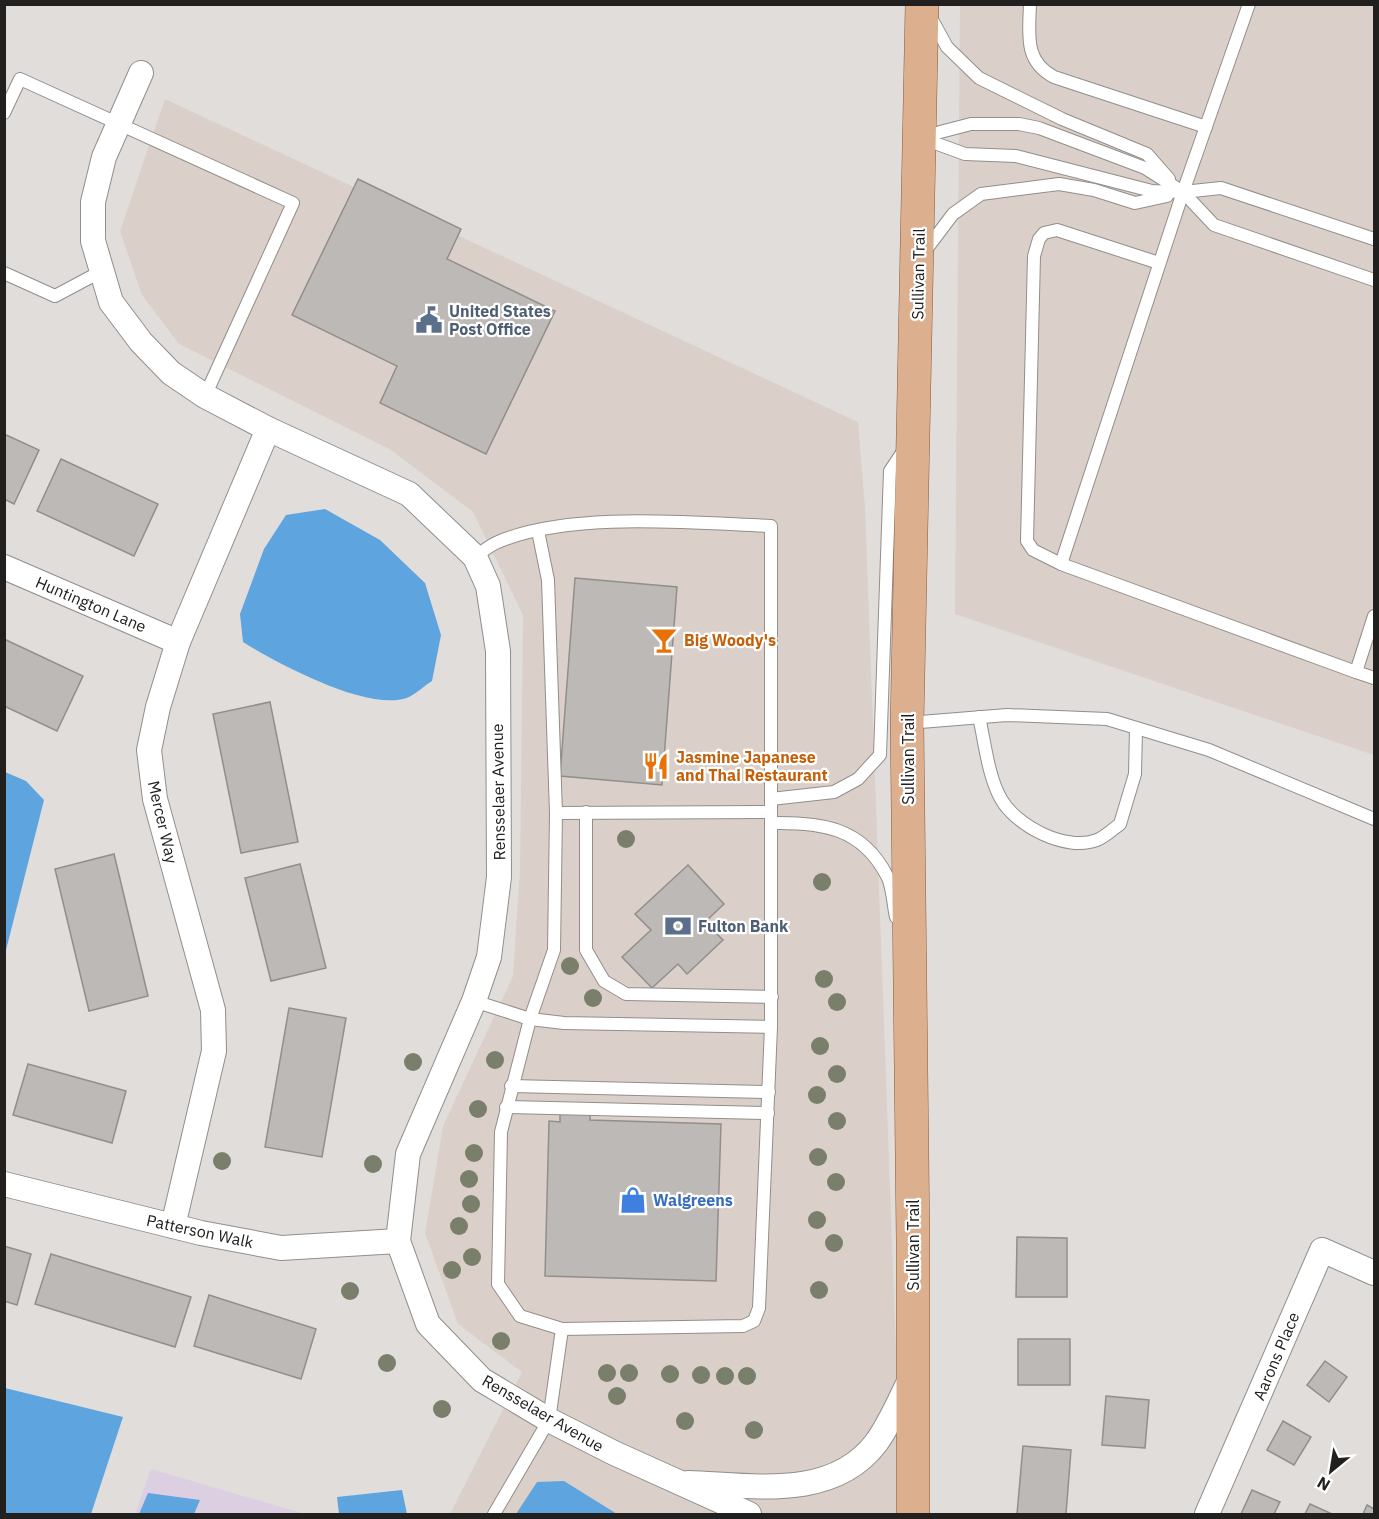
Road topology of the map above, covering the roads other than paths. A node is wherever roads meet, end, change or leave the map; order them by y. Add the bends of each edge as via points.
1 (922, 4) edge
2 (927, 4) edge
3 (1030, 4) edge
4 (1249, 4) edge
5 (141, 73) dead end
6 (4, 113) edge
7 (119, 124) junction
8 (1206, 127) junction
9 (920, 138) junction
10 (1183, 192) junction
11 (1374, 239) edge
12 (1159, 264) junction
13 (918, 268) junction
14 (100, 272) junction
15 (4, 273) edge
16 (1374, 280) edge
17 (205, 396) junction
18 (268, 429) junction
19 (914, 434) junction
20 (538, 531) junction
21 (475, 557) junction
22 (1061, 564) junction
23 (4, 567) edge
24 (1374, 616) edge
25 (178, 642) junction
26 (1356, 672) junction
27 (1374, 678) edge
28 (979, 717) junction
29 (907, 724) junction
30 (1136, 728) junction
31 (771, 811) junction
32 (586, 812) junction
33 (556, 813) junction
34 (1374, 819) edge
35 (910, 989) junction
36 (771, 998) junction
37 (474, 1001) junction
38 (530, 1019) junction
39 (771, 1027) junction
40 (511, 1086) junction
41 (769, 1092) junction
42 (506, 1107) junction
43 (768, 1113) junction
44 (4, 1184) edge
45 (173, 1226) junction
46 (398, 1241) junction
47 (1374, 1273) edge
48 (562, 1329) junction
49 (913, 1375) junction
50 (549, 1420) junction
51 (677, 1482) junction
52 (494, 1515) edge
53 (749, 1515) edge
54 (913, 1515) edge
55 (1207, 1515) edge

1 - 9 main road, Sullivan Trail
2 - 10 lane via 947,47 979,78 1062,119 1147,154
3 - 8 lane via 1029,49 1040,69
4 - 8 lane
5 - 7 street, Rensselaer Avenue
6 - 7 lane via 20,79
7 - 14 street, Rensselaer Avenue via 104,157 93,202 93,241
7 - 17 lane via 293,203
8 - 10 lane
9 - 10 lane via 965,154 1016,156 1152,191
9 - 10 lane via 972,124 1039,128 1144,168
9 - 13 main road, Sullivan Trail
10 - 11 lane via 1221,188
10 - 12 lane
10 - 13 lane via 1136,203 1059,184 981,194 945,222
10 - 16 lane via 1214,225
12 - 22 lane
12 - 22 lane via 1057,230 1044,233 1036,246 1031,304 1027,541 1033,550
13 - 19 main road, Sullivan Trail
14 - 15 lane via 55,296
14 - 17 street, Rensselaer Avenue via 111,302 141,342 171,373
17 - 18 street, Rensselaer Avenue
18 - 21 street, Rensselaer Avenue via 409,494
18 - 25 street, Mercer Way
19 - 29 main road, Sullivan Trail
19 - 31 lane via 890,471 880,755 858,779 834,792
20 - 21 lane via 498,542
20 - 31 lane via 590,523 771,526
20 - 33 lane via 548,580
21 - 37 street, Rensselaer Avenue via 488,586 498,651 500,877 489,957
22 - 26 lane
23 - 25 street, Huntington Lane
24 - 26 lane
25 - 45 street, Mercer Way via 149,750 155,798 213,1010 214,1051
26 - 27 lane
28 - 29 lane
28 - 30 lane via 1107,719
28 - 30 lane via 1001,799 1024,823 1047,837 1071,844 1097,840 1120,824 1135,774
29 - 35 main road, Sullivan Trail
30 - 34 lane via 1209,750
31 - 32 lane
31 - 35 lane via 841,831 866,847 888,877
31 - 36 lane
32 - 33 lane
32 - 36 lane via 586,950 604,981 626,994
33 - 38 lane via 554,950
35 - 49 main road, Sullivan Trail
36 - 39 lane
37 - 38 lane
37 - 46 street, Rensselaer Avenue via 408,1154
38 - 39 lane
38 - 40 lane
39 - 41 lane
40 - 41 lane
40 - 42 lane
41 - 43 lane
42 - 43 lane
42 - 48 lane via 501,1132 498,1284 520,1316
43 - 48 lane via 759,1308 754,1320 743,1326
44 - 45 street, Patterson Walk
45 - 46 street, Patterson Walk via 281,1248
46 - 50 street, Rensselaer Avenue via 428,1324 482,1380
47 - 55 street, Aarons Place via 1322,1250
48 - 50 lane
49 - 51 street via 875,1444 841,1472 791,1486
49 - 54 main road, Sullivan Trail
50 - 51 street, Rensselaer Avenue
50 - 52 lane
51 - 53 street, Rensselaer Avenue

